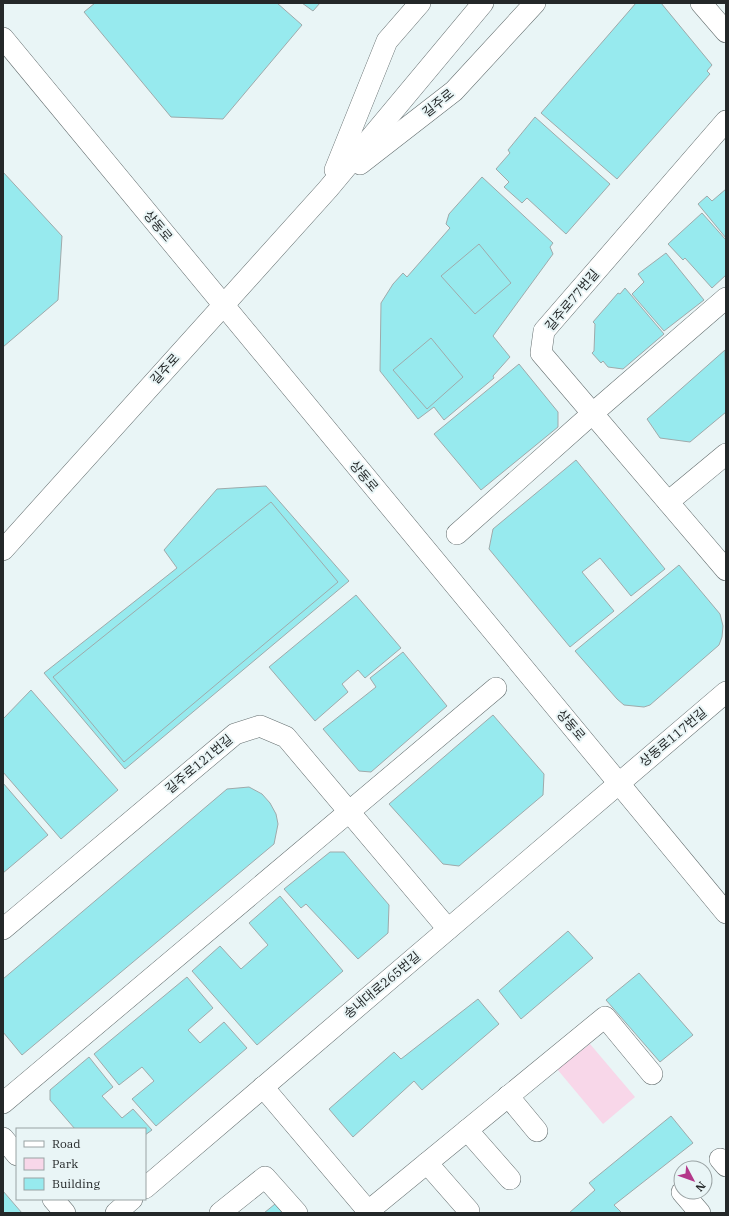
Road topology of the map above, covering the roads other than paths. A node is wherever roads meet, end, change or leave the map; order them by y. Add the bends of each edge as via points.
1 (420, 3) edge
2 (483, 3) edge
3 (535, 3) edge
4 (701, 3) edge
5 (726, 32) edge
6 (3, 38) edge
7 (10, 60) edge
8 (726, 121) edge
9 (328, 189) junction
10 (726, 298) edge
11 (224, 305) junction
12 (592, 413) junction
13 (726, 454) edge
14 (668, 502) junction
15 (457, 534) dead end
16 (3, 550) edge
17 (726, 570) edge
18 (496, 688) dead end
19 (726, 692) edge
20 (619, 783) junction
21 (348, 812) junction
22 (726, 913) edge
23 (3, 929) edge
24 (448, 929) junction
25 (652, 1074) dead end
26 (263, 1087) junction
27 (508, 1096) junction
28 (3, 1103) edge
29 (467, 1130) junction
30 (537, 1131) dead end
31 (3, 1138) edge
32 (16, 1154) edge
33 (427, 1162) junction
34 (510, 1179) dead end
35 (146, 1187) edge
36 (54, 1200) edge
37 (689, 1200) edge
38 (469, 1211) dead end
39 (367, 1212) edge
40 (65, 1213) edge
41 (220, 1213) edge
42 (297, 1213) edge
43 (700, 1213) edge

1 - 9 street, 길주로 via 387,41
2 - 9 street, 길주로
3 - 9 street, 길주로 via 454,91
4 - 5 street
6 - 7 street, 상동로
7 - 11 street, 상동로
8 - 12 street, 길주로77번길 via 544,331 541,353
9 - 11 street, 길주로
10 - 12 street
11 - 16 street, 길주로
11 - 20 street, 상동로
12 - 14 street, 길주로77번길
12 - 15 street
13 - 14 street
14 - 17 street, 길주로77번길
18 - 21 street
19 - 20 street, 상동로117번길
20 - 22 street, 상동로
20 - 24 street, 송내대로265번길
21 - 23 street, 길주로121번길 via 286,737 260,726 235,734
21 - 24 street, 길주로121번길
21 - 28 street
24 - 26 street, 송내대로265번길
25 - 27 street via 605,1017
26 - 35 street, 송내대로265번길
26 - 39 street
27 - 29 street
27 - 30 street
29 - 33 street
29 - 34 street
31 - 32 street
33 - 38 street
33 - 39 street
36 - 40 street
37 - 43 street
41 - 42 street via 265,1176

